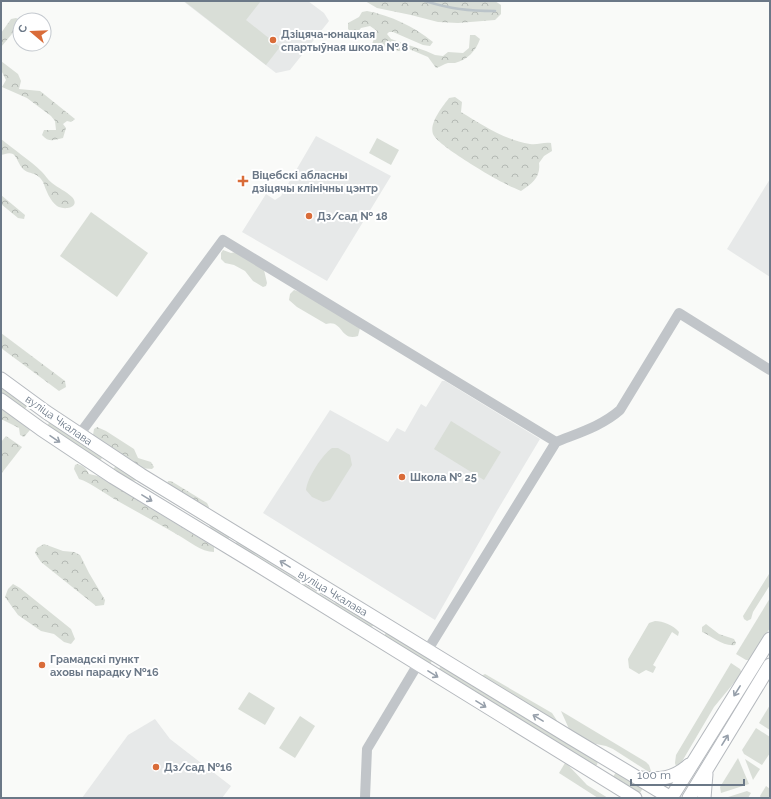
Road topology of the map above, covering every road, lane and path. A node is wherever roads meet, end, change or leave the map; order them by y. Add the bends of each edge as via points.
1 (770, 370) edge
2 (1, 379) edge
3 (26, 398) junction
4 (1, 400) edge
5 (16, 411) junction
6 (46, 412) junction
7 (37, 426) junction
8 (79, 434) junction
9 (556, 442) junction
10 (102, 450) junction
11 (122, 463) junction
12 (93, 464) junction
13 (113, 477) junction
14 (373, 617) junction
15 (392, 629) junction
16 (364, 631) junction
17 (770, 639) edge
18 (383, 643) junction
19 (427, 651) junction
20 (418, 664) junction
21 (770, 665) edge
22 (751, 669) junction
23 (763, 676) junction
24 (600, 756) junction
25 (694, 760) junction
26 (707, 769) junction
27 (591, 772) junction
28 (637, 778) junction
29 (632, 797) edge
30 (365, 798) edge
31 (671, 798) edge
32 (690, 798) edge
33 (704, 798) edge

1 - 9 street via 679,313 620,410 610,418
2 - 3 main road, вуліца Чкалава
3 - 5 main road via 30,402 28,410 23,413
3 - 6 main road, вуліца Чкалава
4 - 5 main road, вуліца Чкалава
5 - 7 main road, вуліца Чкалава
6 - 7 main road via 36,415 34,420
6 - 8 main road, вуліца Чкалава
7 -> 12 main road, вуліца Чкалава
8 - 9 street via 223,240
8 - 10 main road, вуліца Чкалава
9 - 19 street
10 - 11 main road, вуліца Чкалава
10 - 12 main road via 105,460 101,464
11 - 13 main road via 117,462 111,466 110,473
14 -> 11 main road, вуліца Чкалава
12 - 13 main road, вуліца Чкалава
13 -> 16 main road, вуліца Чкалава
14 - 15 main road, вуліца Чкалава
14 - 16 main road via 377,623 375,628 372,632
15 - 18 main road via 382,632
15 - 19 main road, вуліца Чкалава
16 - 18 main road, вуліца Чкалава
17 - 22 main road
18 - 20 main road, вуліца Чкалава
24 -> 19 main road, вуліца Чкалава
20 -> 27 main road, вуліца Чкалава
20 - 30 street via 367,749
21 - 23 main road
22 - 23 street
22 -> 25 main road
26 -> 23 main road
24 - 27 main road via 606,763 604,769
24 - 28 main road, вуліца Чкалава
25 - 28 main road via 671,777
25 - 31 main road
26 - 32 main road
26 - 33 main road
27 - 29 main road, вуліца Чкалава
28 - 31 main road, вуліца Чкалава

